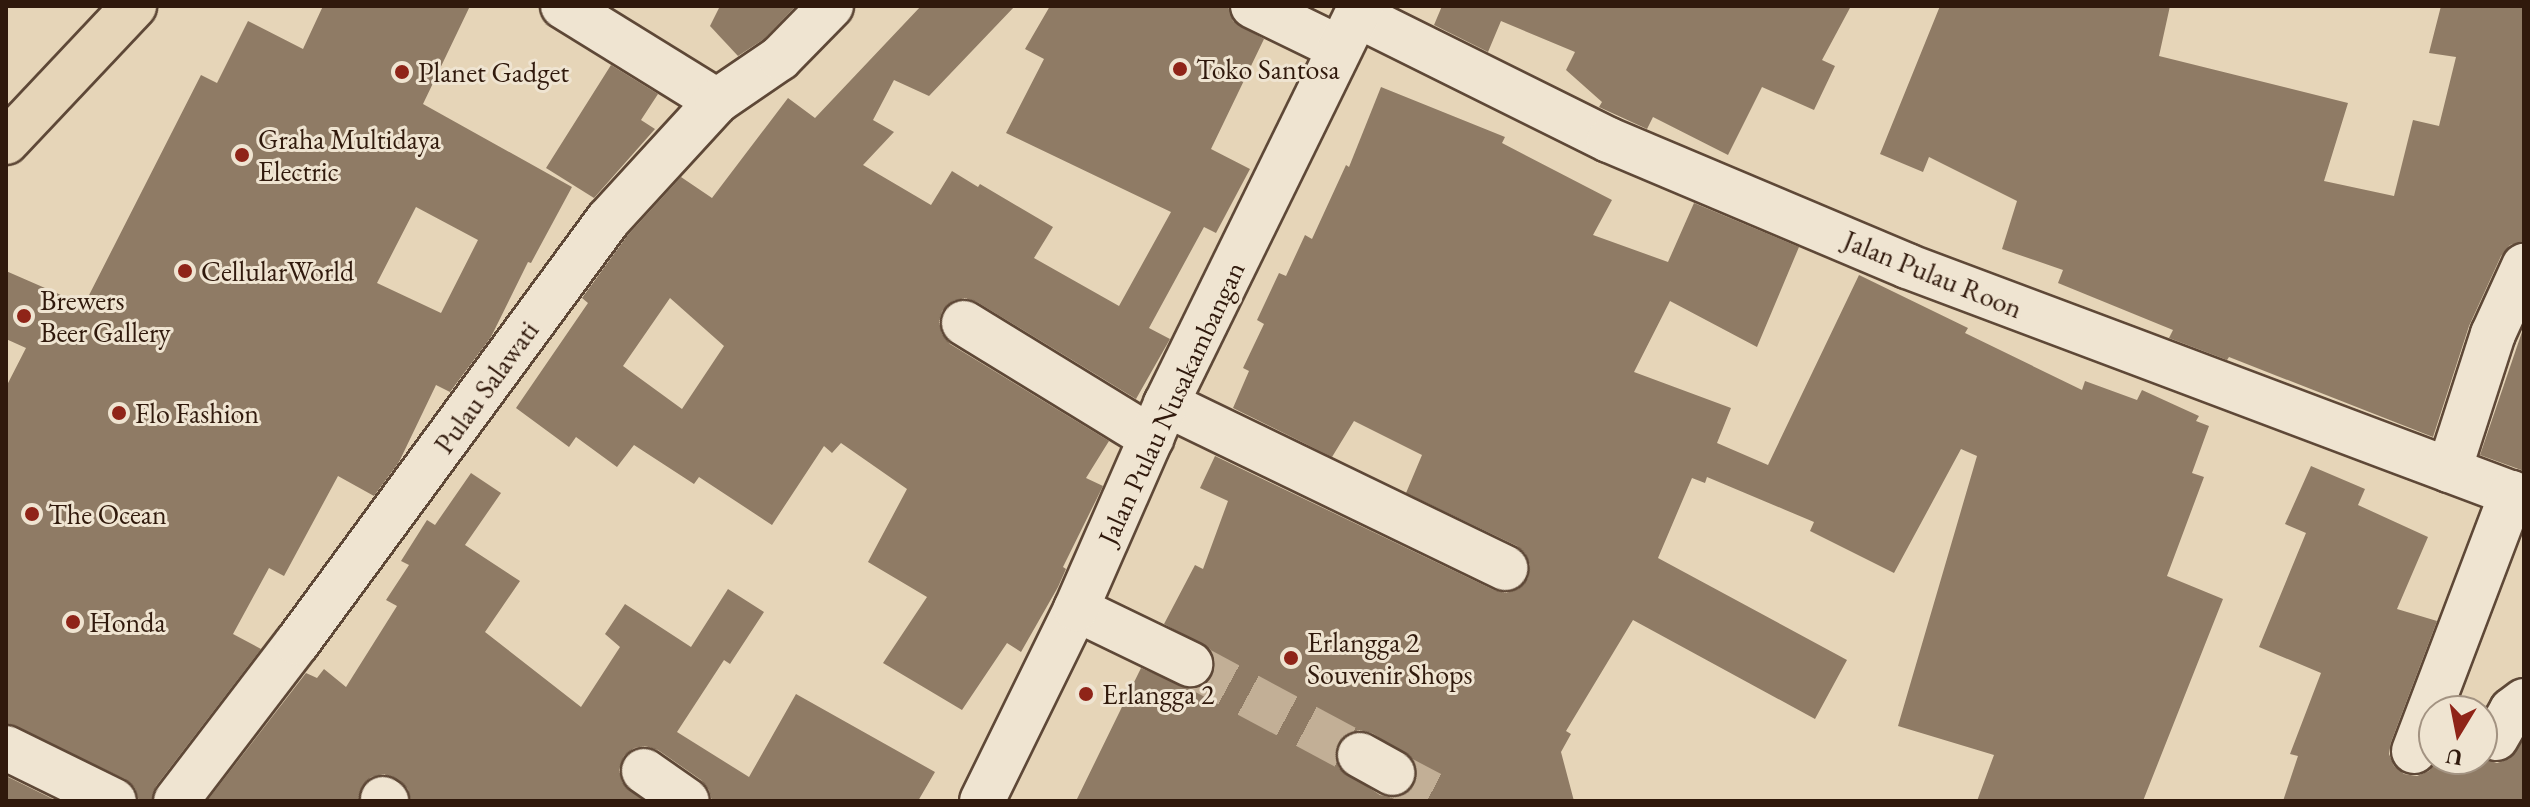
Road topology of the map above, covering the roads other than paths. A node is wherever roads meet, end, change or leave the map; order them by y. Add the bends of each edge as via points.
1 (134, 6) edge
2 (563, 6) edge
3 (831, 6) edge
4 (1253, 6) edge
5 (1352, 23) edge
6 (717, 101) junction
7 (6, 142) edge
8 (2524, 266) edge
9 (964, 323) dead end
10 (1159, 421) junction
11 (2449, 470) junction
12 (2518, 496) edge
13 (1505, 568) dead end
14 (1076, 609) junction
15 (1190, 664) tunnel mouth
16 (2524, 701) edge
17 (2498, 734) edge
18 (6, 748) edge
19 (2414, 751) dead end
20 (644, 771) dead end
21 (114, 801) edge
22 (176, 801) edge
23 (687, 801) edge
24 (982, 801) edge

1 - 7 main road
2 - 6 street
3 - 6 street, Pulau Salawati via 780,58
4 - 5 street
5 - 10 street, Jalan Pulau Nusakambangan
5 - 11 street, Jalan Pulau Roon via 1609,140 1907,266
6 - 22 street, Pulau Salawati via 608,220
8 - 11 street via 2493,334
9 - 10 street
10 - 13 street
10 - 14 street, Jalan Pulau Nusakambangan
11 - 12 street, Jalan Pulau Roon
12 - 19 street
14 - 15 street
14 - 24 street, Jalan Pulau Nusakambangan
16 - 17 street
18 - 21 street
20 - 23 street

